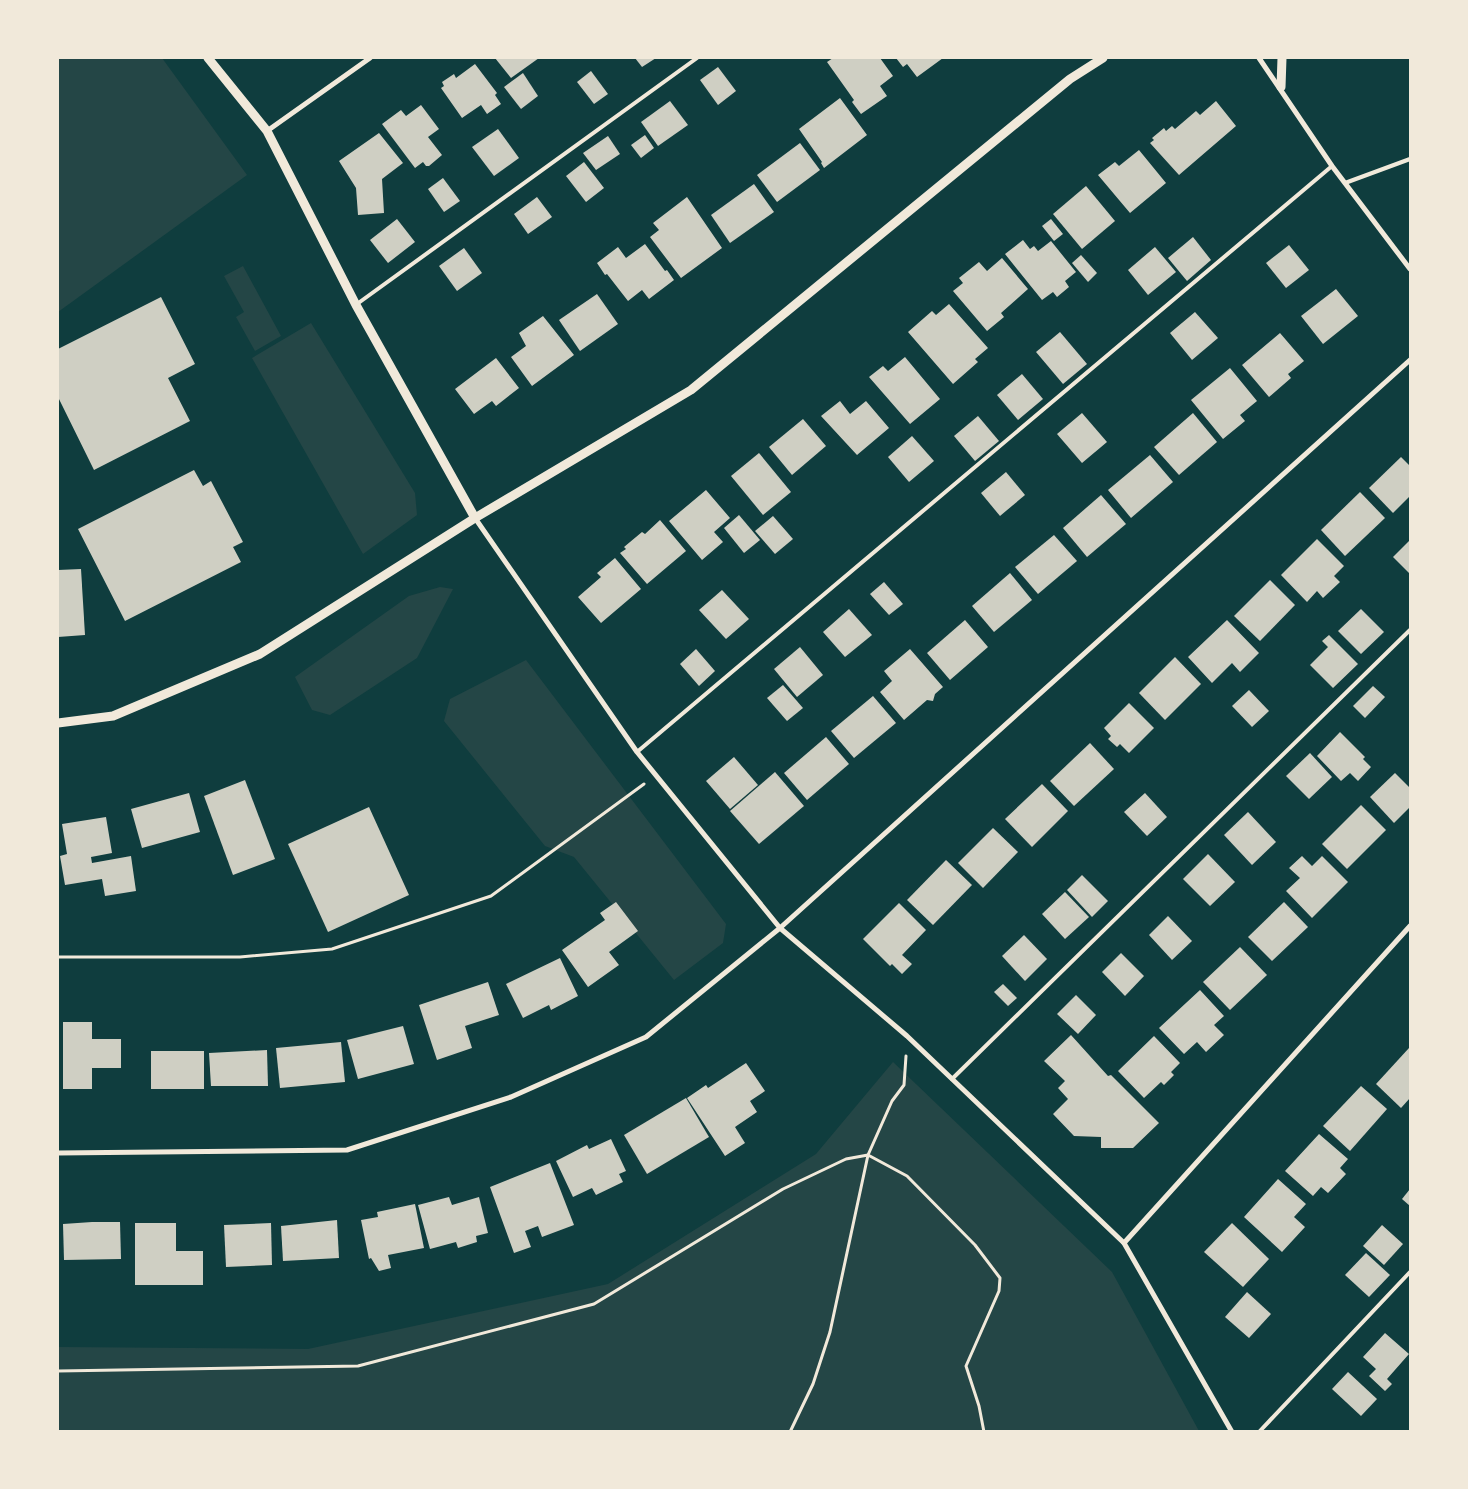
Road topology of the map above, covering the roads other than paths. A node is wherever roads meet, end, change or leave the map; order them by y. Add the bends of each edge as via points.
1 (208, 58) edge
2 (370, 58) edge
3 (697, 58) edge
4 (1103, 58) edge
5 (1258, 58) edge
6 (1282, 58) edge
7 (1281, 88) junction
8 (266, 131) junction
9 (1410, 159) edge
10 (1332, 166) junction
11 (1345, 183) junction
12 (1410, 269) edge
13 (356, 305) junction
14 (1410, 360) edge
15 (476, 518) junction
16 (1410, 630) edge
17 (58, 723) edge
18 (637, 752) junction
19 (1410, 926) edge
20 (780, 928) junction
21 (952, 1079) junction
22 (58, 1153) edge
23 (1124, 1243) junction
24 (1410, 1272) edge
25 (1232, 1432) edge
26 (1259, 1432) edge

1 - 8 street
2 - 8 street
3 - 13 lane
4 - 15 street via 1070,79 691,390
5 - 7 street
6 - 7 street
7 - 10 street
8 - 13 street
9 - 11 lane
10 - 11 street
10 - 18 lane
11 - 12 street
13 - 15 street
14 - 20 street
15 - 17 street via 260,654 113,716
15 - 18 street
16 - 21 lane
18 - 20 street
19 - 23 street
20 - 21 street
20 - 22 street via 646,1037 511,1098 347,1150
21 - 23 street
23 - 25 street
24 - 26 lane

